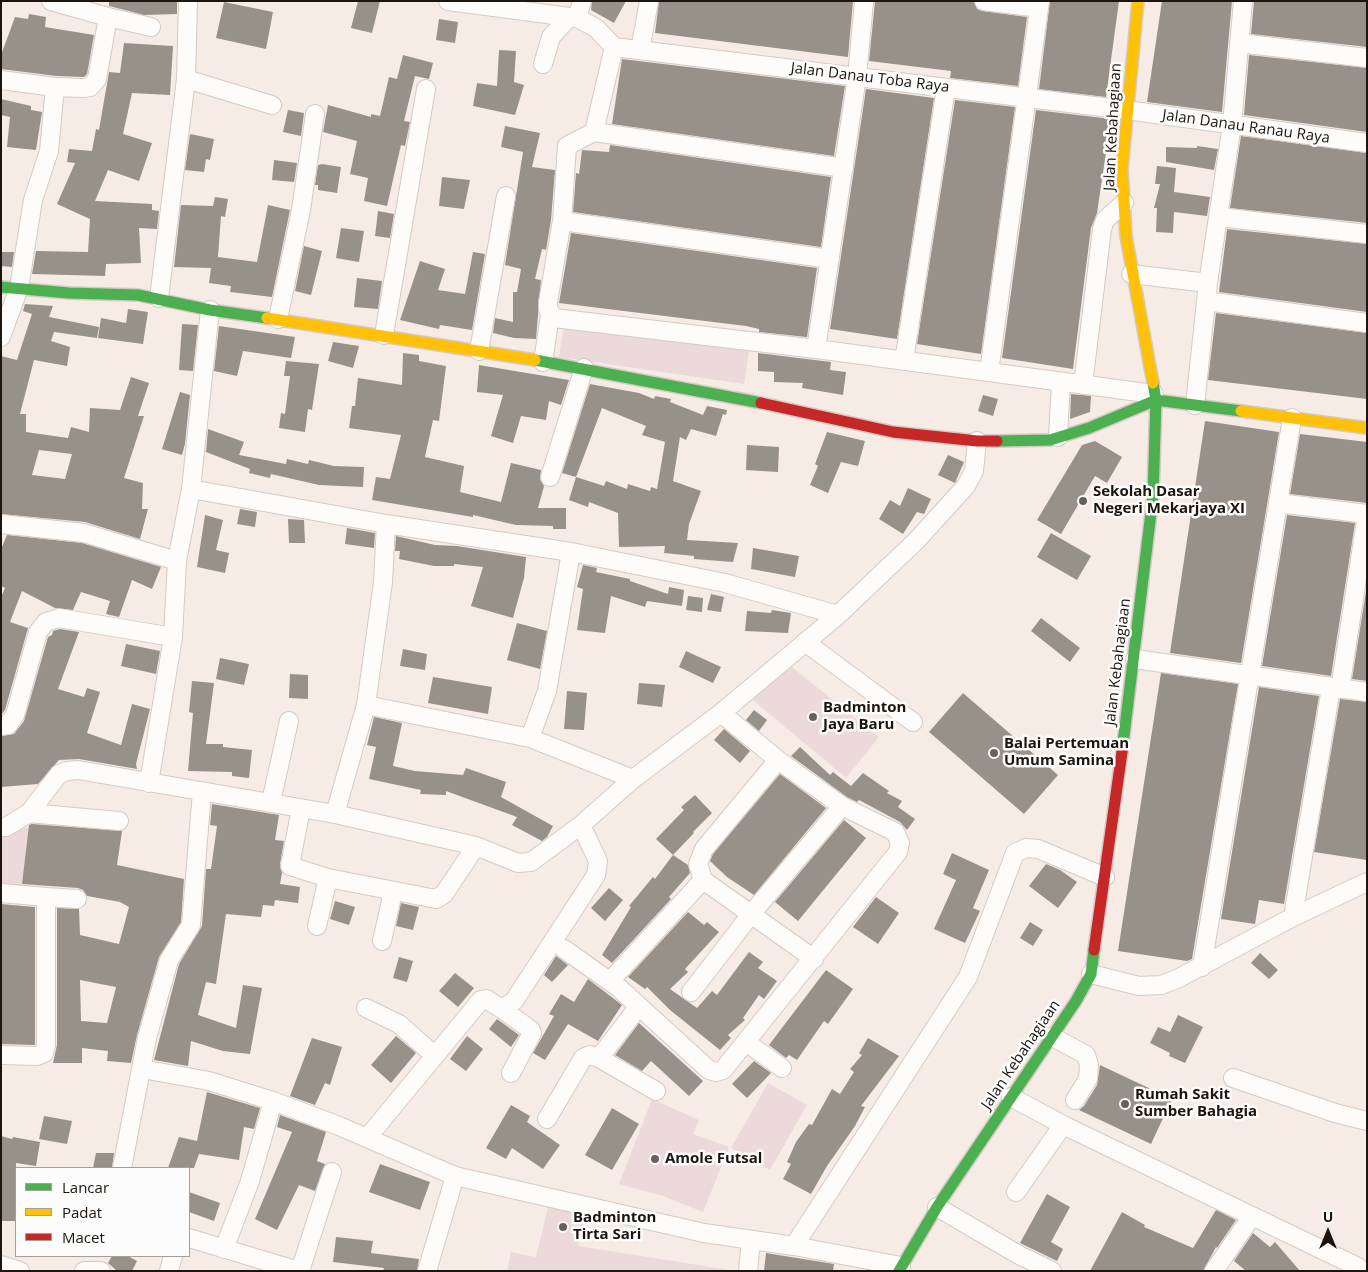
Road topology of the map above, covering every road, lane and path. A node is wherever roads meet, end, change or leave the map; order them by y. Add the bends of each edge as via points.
1 (51, 1) edge
2 (188, 1) edge
3 (448, 1) edge
4 (649, 1) edge
5 (864, 1) edge
6 (984, 1) edge
7 (1138, 1) edge
8 (1243, 1) edge
9 (1039, 5) edge
10 (576, 12) edge
11 (108, 17) junction
12 (151, 27) dead end
13 (1239, 43) junction
14 (614, 47) junction
15 (640, 50) junction
16 (1367, 58) edge
17 (543, 64) dead end
18 (857, 77) junction
19 (186, 79) junction
20 (1, 80) edge
21 (55, 87) junction
22 (946, 88) junction
23 (426, 89) dead end
24 (1027, 98) junction
25 (272, 105) dead end
26 (1126, 110) junction
27 (316, 114) dead end
28 (1232, 125) junction
29 (594, 132) junction
30 (1367, 143) edge
31 (844, 168) junction
32 (506, 196) dead end
33 (1124, 203) junction
34 (1219, 216) junction
35 (562, 221) junction
36 (1367, 234) edge
37 (830, 259) junction
38 (1132, 274) junction
39 (1208, 283) junction
40 (1, 287) edge
41 (19, 288) junction
42 (159, 298) junction
43 (1206, 301) junction
44 (210, 310) junction
45 (550, 315) junction
46 (278, 319) junction
47 (1367, 323) edge
48 (384, 335) junction
49 (1, 337) edge
50 (816, 350) junction
51 (478, 351) junction
52 (904, 361) junction
53 (543, 362) junction
54 (584, 368) junction
55 (989, 372) junction
56 (1061, 382) junction
57 (1082, 385) junction
58 (1155, 397) junction
59 (1195, 405) junction
60 (1292, 418) junction
61 (1367, 428) edge
62 (1058, 437) junction
63 (977, 441) junction
64 (550, 477) dead end
65 (191, 489) junction
66 (1278, 503) junction
67 (1367, 514) edge
68 (1, 524) edge
69 (386, 524) junction
70 (571, 552) junction
71 (177, 561) junction
72 (838, 615) junction
73 (173, 637) junction
74 (805, 642) junction
75 (1135, 659) junction
76 (1250, 675) junction
77 (1335, 688) junction
78 (1367, 692) edge
79 (366, 705) junction
80 (721, 713) junction
81 (289, 721) dead end
82 (913, 722) dead end
83 (1, 726) edge
84 (530, 738) junction
85 (778, 760) junction
86 (633, 779) junction
87 (149, 783) junction
88 (202, 792) junction
89 (271, 802) junction
90 (842, 806) junction
91 (300, 808) junction
92 (29, 813) junction
93 (335, 814) junction
94 (119, 821) dead end
95 (581, 825) junction
96 (1, 827) edge
97 (476, 846) junction
98 (1105, 877) junction
99 (328, 878) junction
100 (703, 880) junction
101 (1367, 882) edge
102 (393, 892) junction
103 (1, 893) edge
104 (46, 897) junction
105 (77, 899) dead end
106 (752, 913) junction
107 (1294, 917) junction
108 (317, 926) dead end
109 (382, 941) dead end
110 (564, 949) dead end
111 (814, 959) junction
112 (1202, 967) junction
113 (1091, 974) junction
114 (610, 981) junction
115 (691, 992) dead end
116 (639, 1006) junction
117 (366, 1008) dead end
118 (502, 1010) junction
119 (1053, 1037) junction
120 (746, 1042) junction
121 (1, 1055) edge
122 (434, 1055) junction
123 (599, 1058) junction
124 (782, 1068) dead end
125 (142, 1069) junction
126 (511, 1073) dead end
127 (1233, 1078) dead end
128 (656, 1091) dead end
129 (1011, 1097) junction
130 (273, 1100) junction
131 (1075, 1100) dead end
132 (547, 1119) dead end
133 (1367, 1121) edge
134 (1063, 1125) junction
135 (368, 1138) junction
136 (122, 1167) edge
137 (332, 1172) dead end
138 (455, 1176) junction
139 (1016, 1192) dead end
140 (938, 1206) junction
141 (1252, 1216) junction
142 (190, 1238) edge
143 (751, 1240) junction
144 (794, 1246) junction
145 (224, 1249) junction
146 (173, 1257) edge
147 (1, 1265) edge
148 (1360, 1265) edge
149 (900, 1269) edge
150 (20, 1271) edge
151 (169, 1271) edge
152 (300, 1271) edge
153 (428, 1271) edge
154 (748, 1271) edge
155 (1052, 1271) edge
156 (1214, 1271) edge

1 - 11 street
2 - 19 street
3 - 10 street
4 - 15 street
5 - 18 street
6 - 9 street
7 - 26 street, Jalan Kebahagiaan
8 - 13 street
9 - 24 street
10 - 14 street
10 - 17 street via 550,37
11 - 12 street
11 - 21 street via 94,83 84,88
13 - 16 street
13 - 28 street
14 - 15 street, Jalan Danau Toba Raya
14 - 29 street
15 - 18 street, Jalan Danau Toba Raya
18 - 22 street, Jalan Danau Toba Raya
18 - 31 street
19 - 25 street
19 - 42 street
20 - 21 street
21 - 41 street via 49,151 33,200
22 - 24 street, Jalan Danau Toba Raya
22 - 52 street
23 - 48 street
24 - 26 street, Jalan Danau Toba Raya
24 - 55 street
26 - 28 street, Jalan Danau Ranau Raya
26 - 33 street, Jalan Kebahagiaan via 1122,169
27 - 46 street via 301,210
28 - 30 street, Jalan Danau Ranau Raya
28 - 34 street
29 - 31 street
29 - 35 street via 567,146
31 - 37 street
32 - 51 street
33 - 38 street, Jalan Kebahagiaan
33 - 57 street via 1105,220 1102,230
34 - 36 street
34 - 39 street
35 - 37 street
35 - 45 street via 548,302
37 - 50 street
38 - 39 street
38 - 58 street, Jalan Kebahagiaan
39 - 43 street
40 - 41 street
41 - 42 street
41 - 49 street
42 - 44 street
43 - 47 street
43 - 59 street
44 - 46 street
44 - 65 street
45 - 50 street via 558,319
45 - 53 street
46 - 48 street
48 - 51 street
50 - 52 street
51 - 53 street
52 - 55 street
53 - 54 street
54 - 63 street via 893,432
54 - 64 street
55 - 56 street
56 - 57 street
56 - 62 street
57 - 58 street
58 - 59 street
58 - 62 street via 1089,428
58 - 75 street, Jalan Kebahagiaan via 1153,496
59 - 60 street
60 - 61 street
60 - 66 street
62 - 63 street via 1050,440
63 - 72 street via 974,471 966,486 916,541
65 - 69 street
65 - 71 street
66 - 67 street
66 - 76 street
67 - 77 street
68 - 71 street via 84,533
69 - 70 street
69 - 79 street via 383,582
70 - 72 street via 726,583
70 - 84 street via 547,691
71 - 73 street
72 - 74 street
73 - 83 street via 59,618 46,622 38,632 15,715 8,725
73 - 87 street
74 - 80 street
74 - 82 street
75 - 76 street
75 - 98 street, Jalan Kebahagiaan
76 - 77 street
76 - 112 street
77 - 78 street
77 - 107 street
79 - 84 street
79 - 93 street
80 - 85 street
80 - 86 street
81 - 89 street
84 - 86 street
85 - 90 street
85 - 100 street via 704,849 698,864
86 - 95 street
87 - 88 street
87 - 92 street via 67,770 59,774
88 - 89 street
88 - 125 street via 191,925 169,960 147,1038
89 - 91 street
90 - 106 street
90 - 111 street via 895,832 900,848
91 - 93 street
91 - 99 street via 290,866
92 - 94 street
92 - 96 street
93 - 97 street
95 - 97 street via 531,862 518,863
95 - 118 street via 598,861 596,875 514,1001
97 - 102 street via 444,894 436,899
98 - 113 street, Jalan Kebahagiaan
98 - 144 street via 1038,849 1026,848 1014,853 968,977
99 - 102 street
99 - 108 street
100 - 106 street
100 - 114 street
101 - 107 street
102 - 109 street
103 - 104 street
104 - 105 street
104 - 121 street via 44,1053 37,1056
106 - 111 street
106 - 115 street
107 - 112 street
110 - 114 street
111 - 120 street
112 - 113 street via 1161,985 1138,986
113 - 119 street, Jalan Kebahagiaan
114 - 116 street
116 - 120 street via 709,1070 724,1070
116 - 123 street
117 - 122 street via 399,1024
118 - 122 street via 486,999 481,1000
118 - 126 street via 532,1033
119 - 129 street, Jalan Kebahagiaan
119 - 131 street via 1086,1055 1088,1079
120 - 124 street
122 - 135 street
123 - 128 street
123 - 132 street via 590,1055 583,1058
125 - 130 street via 209,1081
125 - 136 street
127 - 133 street
129 - 134 street
129 - 140 street, Jalan Kebahagiaan
130 - 135 street
130 - 145 street via 250,1181
134 - 139 street
134 - 141 street
135 - 138 street
137 - 152 street
138 - 143 street via 695,1231
138 - 153 street
140 - 149 street, Jalan Kebahagiaan
140 - 155 street via 1019,1256
141 - 148 street
141 - 156 street
142 - 145 street
143 - 144 street
143 - 154 street
144 - 149 street
145 - 152 street
146 - 151 street
147 - 150 street

